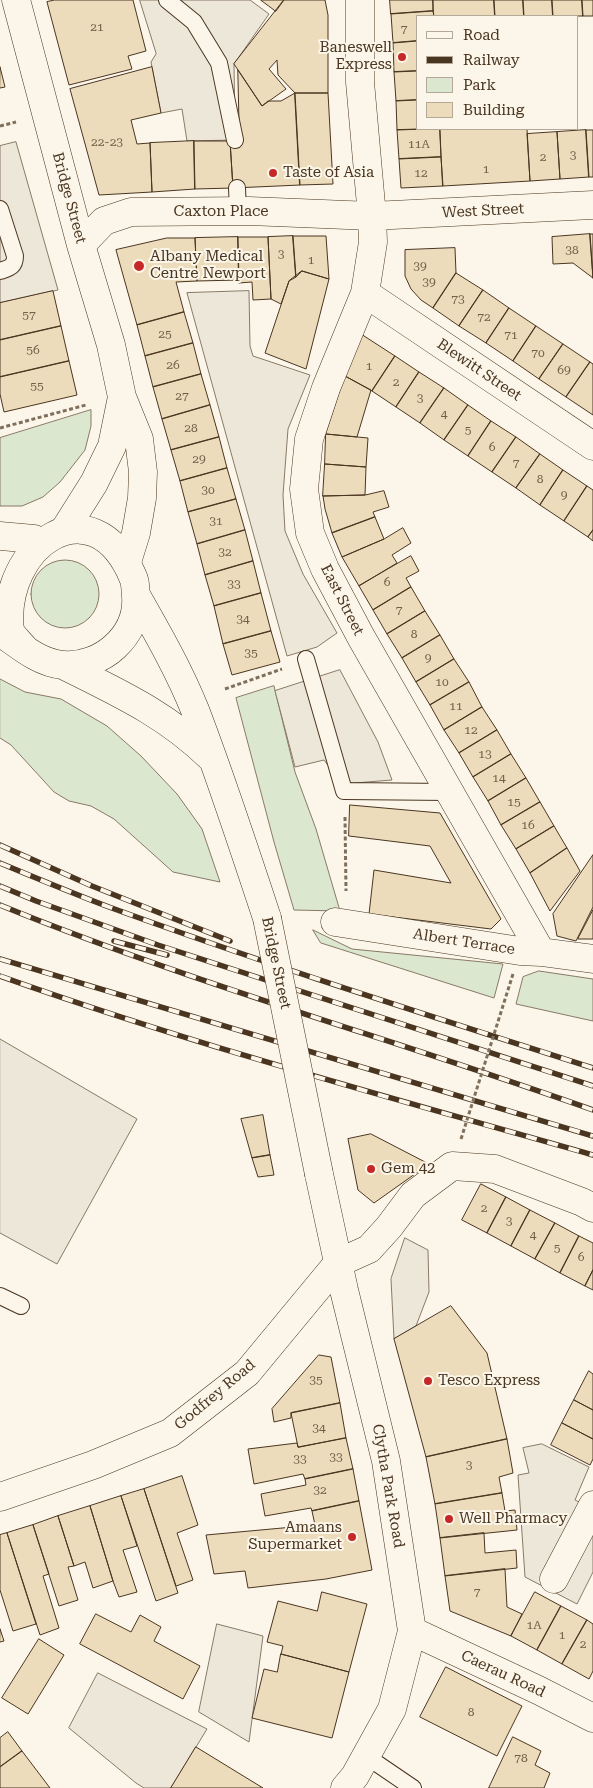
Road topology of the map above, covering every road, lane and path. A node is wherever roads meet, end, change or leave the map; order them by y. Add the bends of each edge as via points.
1 (16, 0) edge
2 (166, 0) edge
3 (360, 0) edge
4 (235, 140) dead end
5 (593, 205) edge
6 (0, 209) edge
7 (372, 216) junction
8 (81, 245) junction
9 (0, 271) edge
10 (365, 293) junction
11 (122, 397) junction
12 (89, 405) dead end
13 (0, 428) edge
14 (593, 446) edge
15 (65, 529) junction
16 (0, 536) edge
17 (34, 539) junction
18 (127, 562) junction
19 (136, 595) junction
20 (0, 632) edge
21 (25, 649) junction
22 (306, 660) dead end
23 (64, 665) junction
24 (278, 671) dead end
25 (225, 689) dead end
26 (211, 758) junction
27 (344, 792) junction
28 (450, 792) junction
29 (340, 923) joint
30 (541, 952) junction
31 (593, 959) edge
32 (513, 974) dead end
33 (461, 1139) dead end
34 (319, 1174) joint
35 (593, 1208) edge
36 (338, 1263) junction
37 (0, 1296) edge
38 (21, 1306) dead end
39 (0, 1496) edge
40 (593, 1505) edge
41 (554, 1580) dead end
42 (412, 1631) junction
43 (593, 1718) edge
44 (366, 1756) junction
45 (345, 1788) edge
46 (413, 1788) edge

1 - 8 street, Bridge Street
2 - 4 lane via 194,22 219,63
3 - 7 street, East Street via 360,82
5 - 7 street, West Street
6 - 9 lane via 15,262 11,268
7 - 8 street, Caxton Place via 237,199 131,212 104,220
7 - 10 street, East Street via 373,242
8 - 11 street, Bridge Street via 111,345
10 - 14 street, Blewitt Street
10 - 28 street, East Street via 308,439 304,489 310,533 361,637
11 - 15 street, Bridge Street via 112,446 94,483
11 - 18 street, Bridge Street via 139,439 143,472 138,524
12 - 13 path
15 - 17 street
15 - 18 street via 96,534 114,546
16 - 17 street
17 - 21 street via 18,552 6,571 1,592 3,613 11,633
18 - 19 street via 136,582
19 - 23 street via 132,624 120,642 104,656 85,664
19 - 26 street, Bridge Street via 194,708
20 - 21 street
21 - 23 street via 43,660
22 - 27 lane
23 - 26 street, Bridge Street via 141,704 189,737
24 - 25 path
26 - 34 street, Bridge Street, bridge via 267,918
27 - 28 lane
27 - 29 path
28 - 30 street, East Street
29 - 30 street, Albert Terrace
30 - 31 street, Albert Terrace
32 - 33 path, bridge
34 - 36 street, Clytha Park Road
35 - 36 street via 495,1169 452,1166 413,1195 369,1249
36 - 39 street, Godfrey Road via 247,1373 170,1433 93,1465
36 - 42 street, Clytha Park Road via 386,1461
37 - 38 lane
40 - 41 street
42 - 43 street, Caerau Road
42 - 44 street, Clytha Park Road via 392,1709
44 - 45 street, Clytha Park Road
44 - 46 lane

